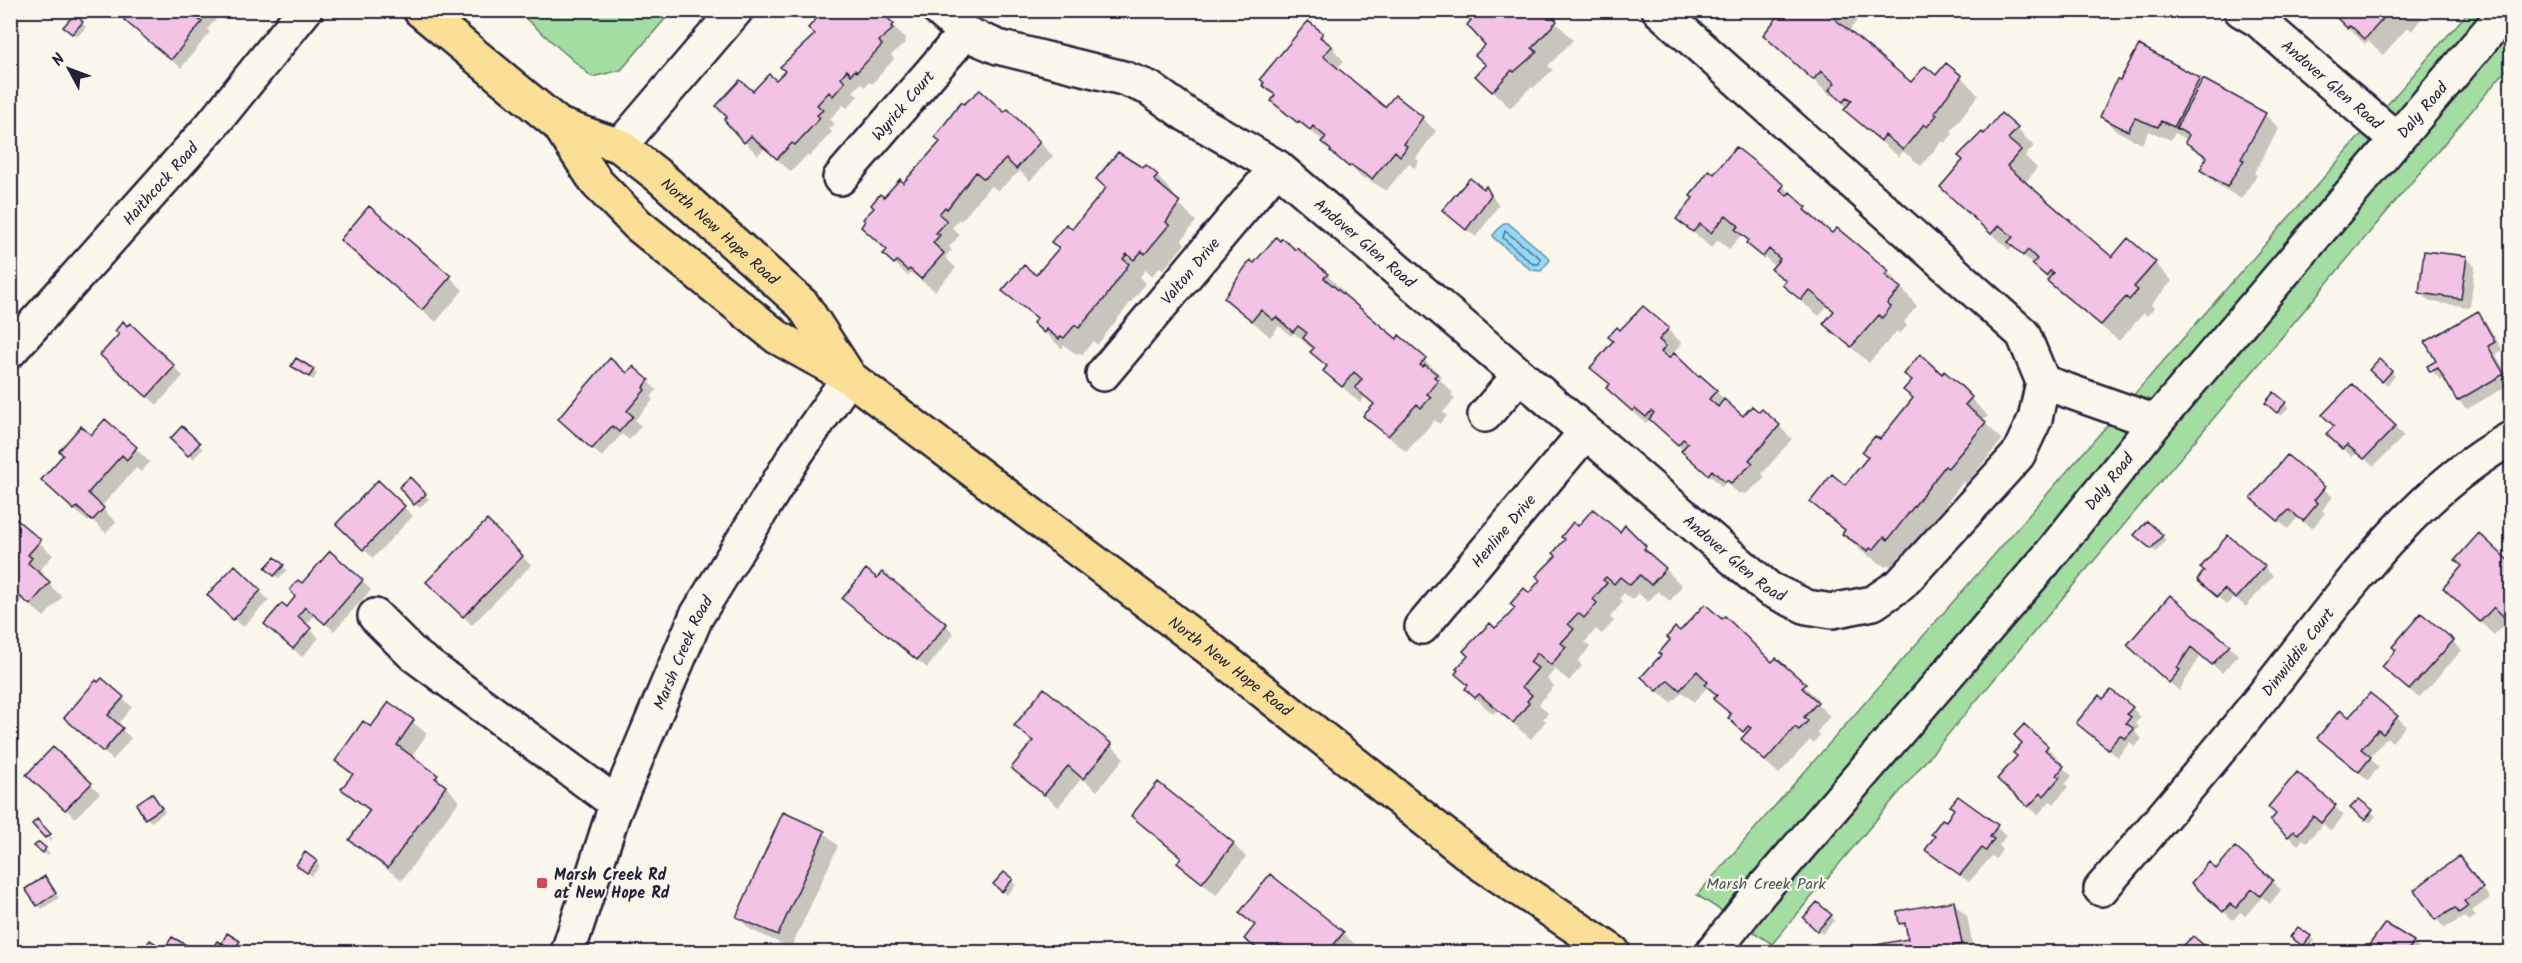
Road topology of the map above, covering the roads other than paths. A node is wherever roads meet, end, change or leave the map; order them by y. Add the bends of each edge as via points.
1 (305, 10) edge
2 (420, 10) edge
3 (736, 10) edge
4 (939, 10) edge
5 (1659, 10) edge
6 (2241, 10) edge
7 (2507, 10) edge
8 (965, 33) junction
9 (559, 125) junction
10 (2396, 139) junction
11 (620, 146) junction
12 (1277, 167) junction
13 (840, 178) dead end
14 (10, 351) edge
15 (1102, 374) dead end
16 (1519, 376) junction
17 (849, 377) junction
18 (2043, 382) junction
19 (1485, 415) dead end
20 (2156, 422) junction
21 (1585, 433) junction
22 (2511, 438) edge
23 (375, 616) dead end
24 (1422, 627) dead end
25 (617, 804) junction
26 (2101, 889) dead end
27 (568, 952) edge
28 (1613, 952) edge
29 (1713, 952) edge

1 - 14 street, Haithcock Road via 212,125
2 - 9 main road, North New Hope Road
3 - 11 street
4 - 8 street, Andover Glen Road
5 - 18 street via 2023,334
6 - 10 street, Andover Glen Road via 2259,20
7 - 10 street, Daly Road
8 - 12 street, Andover Glen Road via 998,47 1149,88 1187,115
8 - 13 street, Wyrick Court
9 - 11 main road, North New Hope Road
9 - 17 main road, North New Hope Road via 597,183 638,225 777,337
10 - 20 street, Daly Road
11 - 17 main road, North New Hope Road via 803,305
12 - 15 street, Valton Drive
12 - 16 street, Andover Glen Road
16 - 19 street
16 - 21 street, Andover Glen Road
17 - 25 street, Marsh Creek Road via 796,454 696,617
17 - 28 main road, North New Hope Road via 1210,649 1480,863
18 - 20 street
18 - 21 street, Andover Glen Road via 2035,419 2018,455 1901,584 1874,603 1832,611 1807,607 1769,589
20 - 29 street, Daly Road via 2045,561
21 - 24 street, Henline Drive
22 - 26 street, Dinwiddie Court via 2483,453 2424,500 2210,763
23 - 25 street via 414,655
25 - 27 street, Marsh Creek Road

